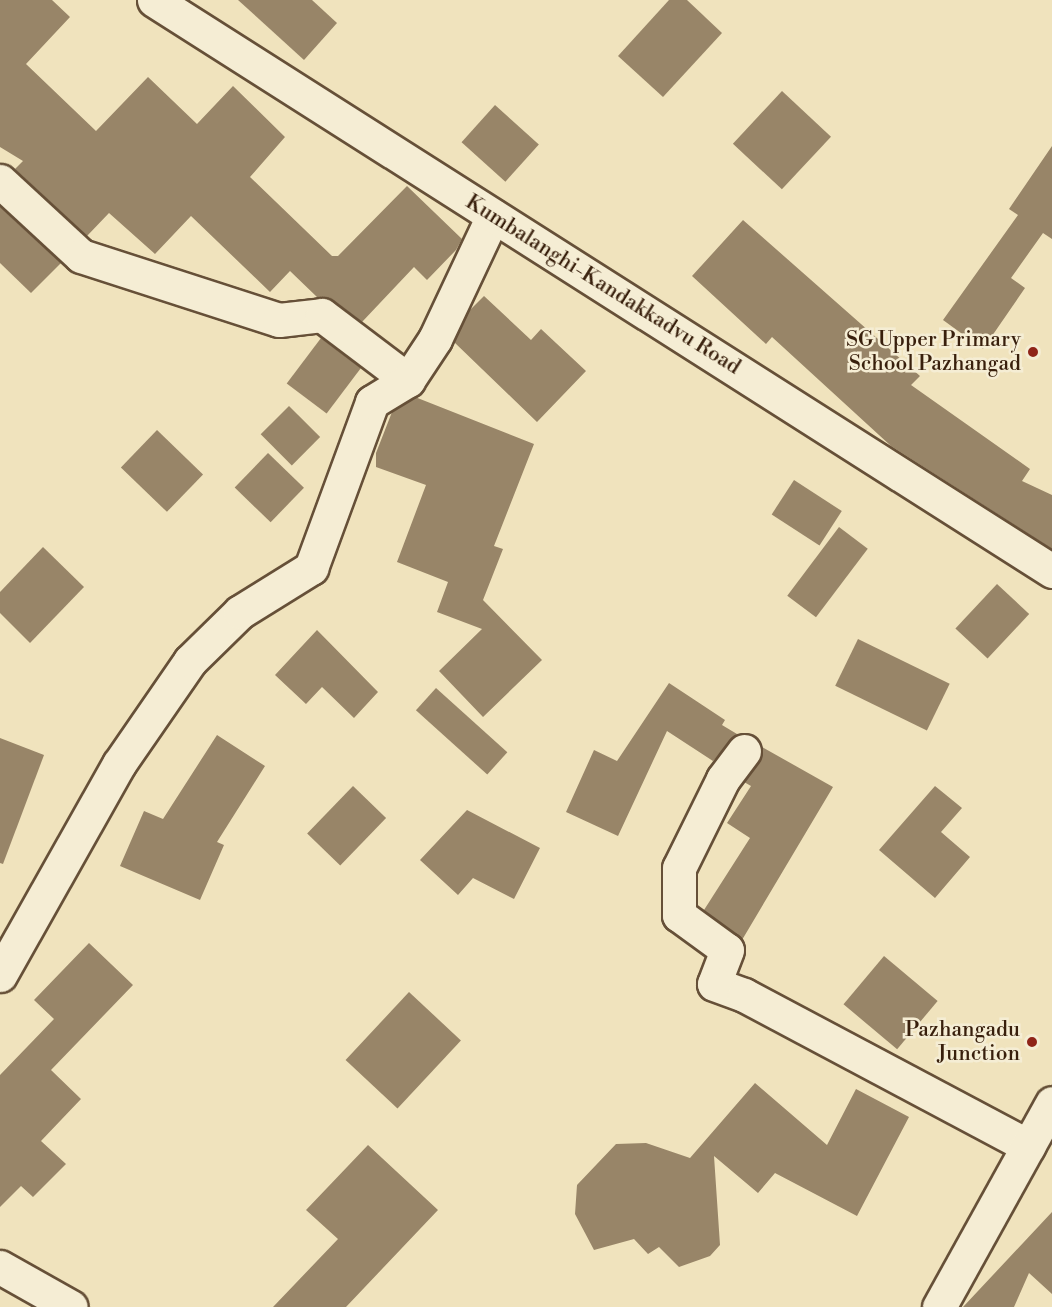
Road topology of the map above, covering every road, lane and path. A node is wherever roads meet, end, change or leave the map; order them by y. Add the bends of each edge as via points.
1 (154, 0) edge
2 (0, 181) edge
3 (493, 216) junction
4 (408, 380) junction
5 (1052, 571) edge
6 (744, 751) dead end
7 (0, 975) edge
8 (1052, 1103) edge
9 (1029, 1146) junction
10 (0, 1267) edge
11 (71, 1307) edge
12 (939, 1307) edge

1 - 3 street, Kumbalanghi-Kandakkadvu Road
2 - 4 street via 81,256 279,320 322,315
3 - 4 street via 435,339
3 - 5 street, Kumbalanghi-Kandakkadvu Road
4 - 7 street via 372,402 311,568 240,612 190,661 119,764
6 - 9 street via 723,779 679,868 679,915 727,950 714,984
8 - 9 street
9 - 12 street
10 - 11 street

